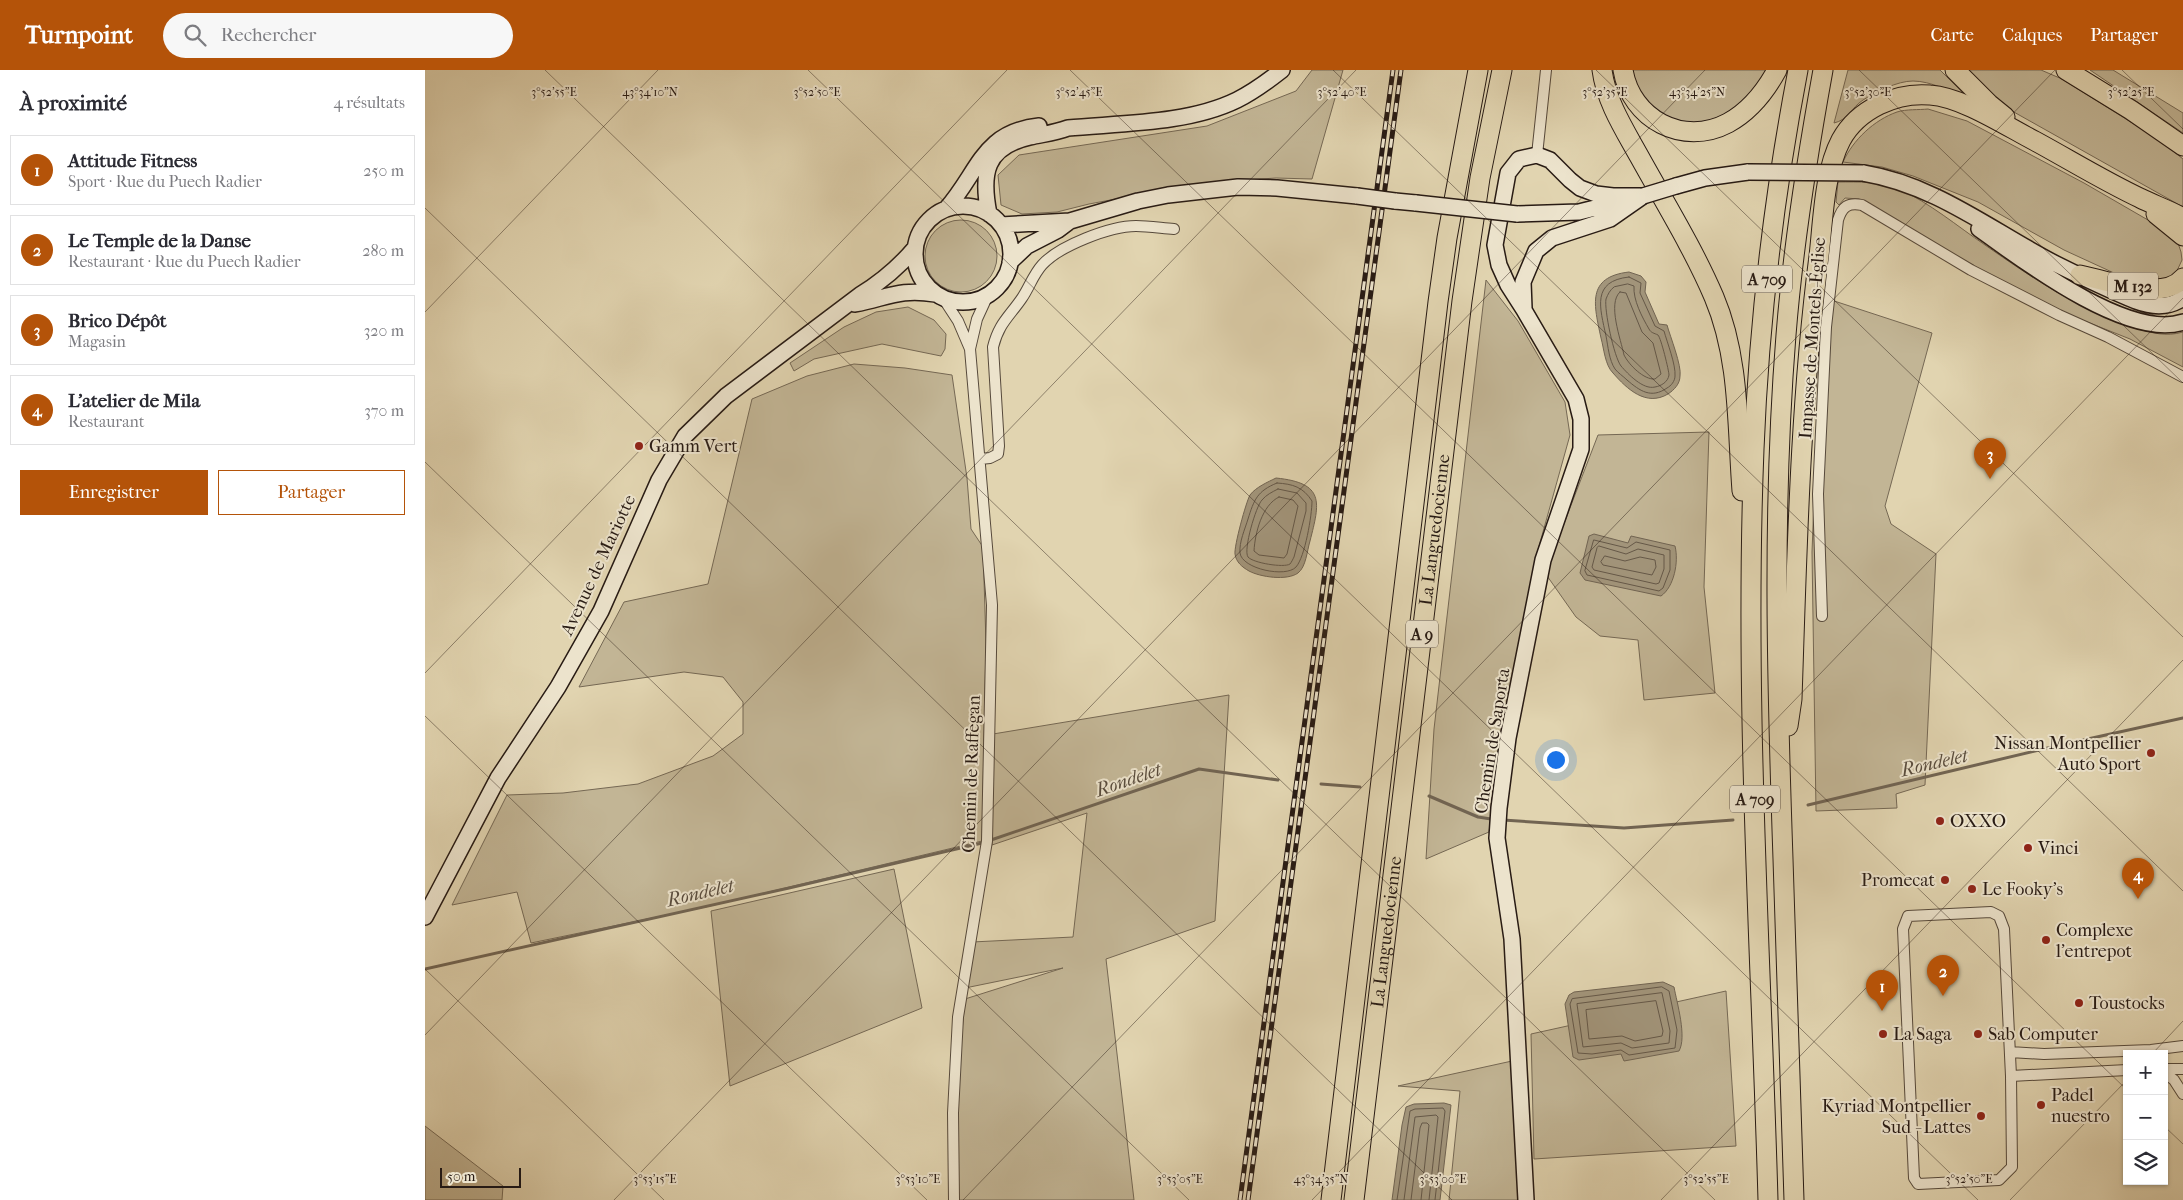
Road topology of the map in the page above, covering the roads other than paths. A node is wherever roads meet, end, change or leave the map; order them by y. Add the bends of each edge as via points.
1 (1282, 70) edge
2 (1478, 70) edge
3 (1502, 70) edge
4 (1546, 70) edge
5 (1602, 70) edge
6 (1623, 70) edge
7 (1777, 70) edge
8 (1798, 70) edge
9 (1823, 70) edge
10 (1955, 70) edge
11 (2066, 70) edge
12 (1068, 128) junction
13 (2035, 141) junction
14 (2183, 146) edge
15 (1537, 155) junction
16 (1924, 192) junction
17 (1643, 196) junction
18 (2139, 198) junction
19 (946, 209) junction
20 (989, 214) junction
21 (2183, 218) edge
22 (1070, 221) junction
23 (1001, 225) junction
24 (1174, 230) dead end
25 (2183, 236) edge
26 (914, 249) junction
27 (1010, 262) junction
28 (2080, 275) junction
29 (2183, 278) edge
30 (988, 295) junction
31 (939, 296) junction
32 (2183, 298) edge
33 (848, 305) junction
34 (1525, 310) junction
35 (2183, 322) edge
36 (970, 349) junction
37 (2183, 377) edge
38 (980, 459) junction
39 (1822, 616) dead end
40 (1751, 630) junction
41 (1781, 792) junction
42 (425, 917) edge
43 (2181, 1044) edge
44 (2010, 1052) junction
45 (2183, 1069) edge
46 (2123, 1070) edge
47 (2168, 1070) edge
48 (2168, 1074) edge
49 (2011, 1076) junction
50 (2183, 1094) edge
51 (954, 1200) edge
52 (1331, 1200) edge
53 (1355, 1200) edge
54 (1526, 1200) edge
55 (1768, 1200) edge
56 (1794, 1200) edge

1 - 12 main road via 1237,100 1208,110 1172,118
2 - 52 highway, La Languedocienne / A 9 via 1438,302
3 - 53 highway, La Languedocienne / A 9 via 1461,301
4 - 15 street
5 - 40 highway via 1617,115 1694,256 1725,329 1735,377
6 - 7 highway via 1629,90 1644,113 1669,129 1693,132 1719,127 1742,113
8 - 40 highway, A 709 via 1778,189 1762,322 1754,448
9 - 41 highway, A 709 via 1792,275 1783,387 1777,542
10 - 13 highway via 1989,104
11 - 14 highway
12 - 19 main road via 1053,124 1008,133 985,154
12 - 20 main road via 1013,142 995,156 984,185
13 - 18 highway
13 - 41 highway via 1953,101 1931,95 1906,96 1883,102 1858,119 1840,142 1828,187 1807,356 1792,699
15 - 17 main road, M 132 via 1550,160 1581,188 1596,194
15 - 34 main road, Chemin de Saporta via 1519,159 1508,172 1495,245 1499,265
16 - 17 main road, M 132, bridge via 1901,182 1863,173 1749,172 1705,178
16 - 28 main road, M 132 via 1956,206
16 - 35 main road, M 132 via 2049,278 2100,306 2148,323 2171,325
17 - 22 main road, M 132, bridge via 1579,212 1517,214 1277,188 1238,187 1138,201
17 - 34 main road, M 132 via 1610,219 1552,238 1536,251 1523,282
18 - 21 highway
18 - 25 highway
19 - 20 main road via 961,206
19 - 26 main road via 923,226
20 - 23 main road
22 - 23 main road, M 132
22 - 27 main road, M 132 via 1027,246
23 - 27 main road via 1008,237
24 - 38 street via 1134,226 1102,233 1057,252 1041,266 996,333 993,346 998,454
26 - 31 main road via 917,269 924,283
26 - 33 main road, Avenue de Mariotte via 897,269
27 - 30 main road via 1006,275
28 - 29 highway, M 132 via 2153,290 2172,286
28 - 32 main road, M 132 via 2147,305 2171,304
30 - 31 main road via 970,301 953,301
30 - 36 street, Chemin de Raffegan via 977,319
31 - 33 main road, Avenue de Mariotte via 915,291
31 - 36 street, Chemin de Raffegan via 958,321
33 - 42 main road, Avenue de Mariotte via 726,396 685,436 659,480 601,611 558,686 498,778
34 - 54 main road, Chemin de Saporta via 1576,399 1581,419 1581,449 1543,560 1499,808 1497,838 1512,939
36 - 38 street, Chemin de Raffegan
37 - 39 street, Impasse de Montels-Église via 1971,270 1862,205 1854,203 1843,208 1838,220 1826,327 1818,494
38 - 51 street, Chemin de Raffegan via 992,605 987,841 958,1017 953,1114
40 - 55 highway, A 709
41 - 56 highway, A 709
43 - 44 street via 2142,1050 2045,1054
44 - 49 street
44 - 49 street via 2005,929 1999,916 1991,912 1909,916 1903,929 1914,1178 1918,1184 1999,1180 2007,1174 2012,1167
45 - 47 street
46 - 49 street
48 - 50 street

